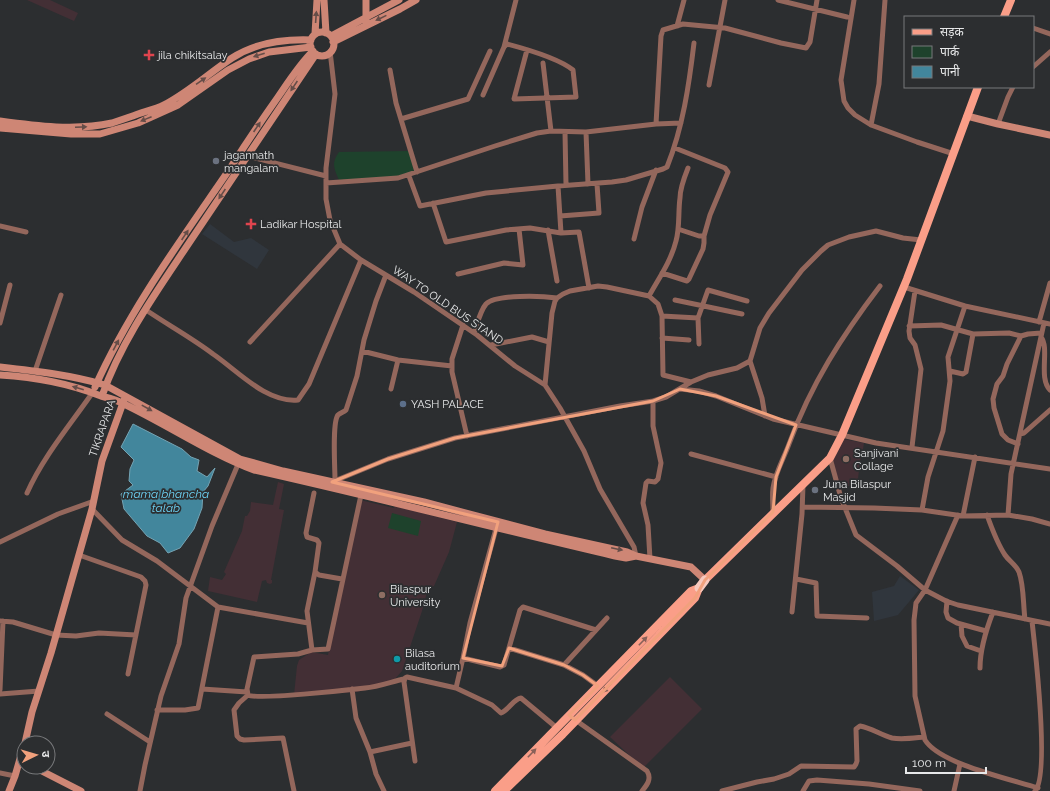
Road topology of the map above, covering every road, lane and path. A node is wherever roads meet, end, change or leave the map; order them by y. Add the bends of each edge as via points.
1 (317, 0) edge
2 (324, 0) edge
3 (366, 0) edge
4 (399, 0) edge
5 (416, 0) edge
6 (516, 0) edge
7 (684, 0) edge
8 (724, 0) edge
9 (778, 0) edge
10 (817, 0) edge
11 (854, 0) edge
12 (885, 0) edge
13 (1011, 0) edge
14 (815, 10) junction
15 (1004, 16) edge
16 (847, 17) dead end
17 (366, 22) junction
18 (677, 26) junction
19 (719, 27) junction
20 (1034, 28) edge
21 (1050, 34) edge
22 (330, 37) junction
23 (694, 42) dead end
24 (313, 45) junction
25 (504, 47) junction
26 (527, 50) junction
27 (330, 51) junction
28 (490, 51) dead end
29 (1050, 52) edge
30 (543, 63) dead end
31 (1034, 66) edge
32 (390, 70) dead end
33 (709, 85) dead end
34 (978, 88) edge
35 (1012, 88) edge
36 (483, 95) dead end
37 (547, 98) junction
38 (967, 116) junction
39 (401, 119) junction
40 (0, 121) edge
41 (682, 123) junction
42 (656, 124) junction
43 (998, 124) junction
44 (871, 125) junction
45 (0, 128) edge
46 (551, 131) junction
47 (565, 132) junction
48 (586, 132) junction
49 (1050, 135) edge
50 (675, 148) junction
51 (954, 154) junction
52 (247, 156) junction
53 (688, 168) dead end
54 (656, 170) junction
55 (418, 172) junction
56 (326, 176) junction
57 (409, 176) junction
58 (326, 183) junction
59 (588, 184) junction
60 (597, 184) junction
61 (566, 185) junction
62 (558, 186) junction
63 (433, 203) junction
64 (560, 216) junction
65 (0, 226) edge
66 (519, 229) junction
67 (678, 229) junction
68 (548, 230) junction
69 (26, 232) dead end
70 (561, 233) junction
71 (704, 236) junction
72 (634, 239) dead end
73 (922, 240) junction
74 (340, 244) junction
75 (362, 260) junction
76 (662, 273) junction
77 (458, 274) dead end
78 (386, 275) junction
79 (556, 281) dead end
80 (1050, 283) edge
81 (10, 285) dead end
82 (880, 286) dead end
83 (904, 287) junction
84 (589, 288) junction
85 (916, 291) junction
86 (61, 294) dead end
87 (649, 296) junction
88 (557, 298) junction
89 (675, 300) dead end
90 (747, 301) dead end
91 (703, 305) junction
92 (965, 306) junction
93 (146, 310) junction
94 (742, 314) dead end
95 (662, 316) junction
96 (698, 318) junction
97 (1041, 322) junction
98 (0, 323) edge
99 (1050, 324) edge
100 (463, 325) junction
101 (909, 326) junction
102 (959, 329) junction
103 (474, 333) junction
104 (973, 334) junction
105 (1041, 335) junction
106 (1021, 336) junction
107 (662, 338) junction
108 (689, 340) dead end
109 (250, 342) dead end
110 (548, 342) junction
111 (698, 344) dead end
112 (491, 345) junction
113 (362, 351) junction
114 (398, 360) junction
115 (750, 361) junction
116 (452, 366) junction
117 (0, 368) edge
118 (35, 371) junction
119 (950, 372) junction
120 (0, 375) edge
121 (97, 382) junction
122 (691, 382) junction
123 (105, 385) junction
124 (544, 385) junction
125 (391, 389) dead end
126 (680, 389) junction
127 (1050, 390) edge
128 (93, 392) junction
129 (102, 396) junction
130 (124, 399) junction
131 (653, 402) junction
132 (1050, 410) edge
133 (765, 416) junction
134 (565, 417) junction
135 (796, 425) junction
136 (842, 434) junction
137 (1020, 434) junction
138 (467, 436) junction
139 (1018, 444) junction
140 (912, 447) junction
141 (937, 451) junction
142 (691, 454) dead end
143 (830, 458) junction
144 (975, 458) junction
145 (239, 462) junction
146 (1014, 463) junction
147 (1050, 469) edge
148 (776, 477) junction
149 (334, 481) junction
150 (803, 484) junction
151 (314, 492) dead end
152 (27, 494) dead end
153 (361, 495) junction
154 (94, 501) junction
155 (803, 507) junction
156 (845, 508) junction
157 (92, 509) junction
158 (922, 510) junction
159 (773, 512) junction
160 (960, 515) junction
161 (987, 515) junction
162 (1008, 515) junction
163 (1050, 524) edge
164 (497, 525) junction
165 (0, 542) edge
166 (79, 555) junction
167 (636, 556) junction
168 (650, 559) junction
169 (315, 572) junction
170 (342, 579) junction
171 (796, 579) junction
172 (705, 580) junction
173 (190, 587) junction
174 (699, 588) junction
175 (925, 590) junction
176 (947, 601) junction
177 (218, 607) junction
178 (792, 612) dead end
179 (994, 612) junction
180 (607, 618) dead end
181 (867, 618) dead end
182 (1025, 619) junction
183 (1, 621) edge
184 (1032, 621) junction
185 (308, 623) junction
186 (962, 624) junction
187 (1050, 624) edge
188 (596, 630) junction
189 (986, 631) junction
190 (56, 635) junction
191 (136, 635) junction
192 (509, 648) junction
193 (312, 650) junction
194 (981, 651) junction
195 (463, 658) junction
196 (564, 665) junction
197 (980, 668) dead end
198 (128, 674) dead end
199 (404, 680) junction
200 (598, 686) junction
201 (456, 688) junction
202 (202, 689) junction
203 (352, 689) junction
204 (0, 690) edge
205 (39, 691) junction
206 (0, 694) edge
207 (247, 694) junction
208 (157, 710) junction
209 (107, 714) dead end
210 (572, 718) junction
211 (557, 728) junction
212 (27, 735) edge
213 (924, 738) junction
214 (150, 742) junction
215 (412, 744) junction
216 (370, 752) junction
217 (415, 761) dead end
218 (960, 764) junction
219 (0, 773) edge
220 (50, 775) edge
221 (15, 776) joint
222 (1037, 789) edge
223 (645, 790) edge
224 (9, 791) edge
225 (82, 791) edge
226 (140, 791) edge
227 (294, 791) edge
228 (384, 791) edge
229 (495, 791) edge
230 (504, 791) edge
231 (722, 791) edge
232 (803, 791) edge
233 (920, 791) edge
234 (954, 791) edge

24 -> 1 street
2 - 22 street
3 - 17 street
4 - 17 street
5 -> 17 street
6 - 25 street
7 - 18 street
8 - 19 street
9 - 14 street
10 - 14 street
11 - 44 street via 841,80 844,101 848,108
12 - 44 street via 879,84
13 - 15 main road
14 - 16 street
14 - 19 street via 810,42 806,48
17 - 22 street
18 - 19 street via 683,24
18 - 42 street via 664,29 662,32
19 - 33 street
20 - 21 street
22 - 24 street via 322,32
22 - 27 street
23 - 41 street
24 - 27 street via 322,55
40 -> 24 street via 73,127 113,122 164,104 231,59 257,47 297,40
24 -> 45 street via 269,52 249,59 228,70 178,105 138,123 107,132 71,134
24 -> 52 street
121 -> 24 street via 119,339 155,280
25 - 26 street via 507,44
25 - 36 street
26 - 37 street via 514,99
26 - 37 street via 567,65 573,70 576,97
27 - 56 street via 335,94
28 - 39 street via 468,99
29 - 31 street
30 - 37 street
32 - 39 street
34 - 38 main road
35 - 43 street
37 - 46 street
38 - 43 street
38 - 51 main road
39 - 55 street
41 - 42 street
41 - 50 street
42 - 48 street
43 - 49 street
44 - 51 street
46 - 47 street
46 - 55 street via 513,140
47 - 48 street
47 - 61 street
48 - 59 street
50 - 54 street via 667,167
50 - 71 street via 727,170
51 - 73 main road
52 - 56 street
52 -> 93 street
53 - 67 street via 681,187
54 - 60 street via 626,180
54 - 72 street
55 - 57 street
56 - 58 street
57 - 58 street
57 - 63 street via 420,206
58 - 74 street via 330,220
59 - 60 street
59 - 61 street
60 - 64 street via 600,214
61 - 62 street
62 - 63 street via 486,193
62 - 64 street
63 - 66 street via 446,242
64 - 70 street
65 - 69 street
66 - 68 street
66 - 77 street via 523,265 504,263
67 - 71 street
67 - 76 street via 672,254
68 - 70 street
68 - 79 street
70 - 84 street via 579,232
71 - 76 street via 703,248 687,281
73 - 83 main road
73 - 115 street via 876,231 828,245 802,270 769,312 760,328
74 - 75 street, WAY TO OLD BUS STAND
74 - 109 street
75 - 78 street, WAY TO OLD BUS STAND
75 - 93 street via 308,384 298,400 282,400 271,395
76 - 87 street
78 - 100 street, WAY TO OLD BUS STAND
78 - 113 street
80 - 97 street
81 - 98 street
82 - 135 street via 821,372
83 - 85 street
83 - 136 main road
84 - 87 street via 607,287
84 - 88 street via 570,291
85 - 92 street
85 - 101 street
86 - 118 street
87 - 95 street via 658,304
88 - 103 street via 541,296 491,301 483,309
88 - 110 street via 553,305
89 - 91 street
90 - 91 street via 708,290
91 - 94 street
91 - 96 street
92 - 97 street
92 - 102 street
93 - 123 street
95 - 96 street
95 - 107 street
96 - 111 street
97 - 99 street
97 - 105 street
100 - 103 street, WAY TO OLD BUS STAND
100 - 116 street
101 - 102 street via 941,325
101 - 140 street via 909,335 915,345 921,369
102 - 104 street
102 - 119 street via 948,357
103 - 112 street, WAY TO OLD BUS STAND
104 - 106 street via 1009,333
104 - 119 street via 966,372
105 - 106 street
105 - 127 street via 1045,343 1046,383
105 - 137 street
106 - 139 street via 997,384 993,399 1002,434
107 - 108 street
107 - 122 street via 663,375
110 - 112 street via 532,337
110 - 124 street
112 - 124 street, WAY TO OLD BUS STAND via 515,366
113 - 114 street
113 - 149 street via 346,410 336,419
114 - 116 street
114 - 125 street
115 - 122 street via 737,368
115 - 133 street
116 - 138 street
117 - 118 street
118 - 121 street
119 - 141 street
128 -> 120 street via 44,380
121 - 123 street
121 - 128 street
122 - 126 street
123 - 129 street
123 - 130 street
124 - 134 street, WAY TO OLD BUS STAND
126 - 131 street
126 - 133 street via 716,396
128 - 129 street
128 - 152 street via 43,464
129 - 130 street
130 - 145 street
130 - 154 street, TIKRAPARA via 100,468
131 - 134 street
131 - 168 street via 653,426 661,463 658,479 655,482 648,480 646,483 643,503 648,525
132 - 137 street
133 - 135 street
134 - 138 street
134 - 167 street, WAY TO OLD BUS STAND via 584,451 600,488 634,547
135 - 136 street
135 - 148 street
136 - 140 street via 876,443
136 - 143 main road
137 - 139 street
138 - 149 street via 388,459
139 - 146 street
140 - 141 street
141 - 144 street
141 - 158 street via 927,481
142 - 148 street
143 - 150 main road
143 - 156 street
144 - 146 street
144 - 160 street
145 - 149 street
145 - 153 street via 254,470
145 - 173 street
146 - 147 street
146 - 162 street
148 - 159 street via 773,488
149 - 164 street via 424,502
150 - 155 street
150 - 159 main road
151 - 169 street via 306,533 307,537 319,543
153 - 164 street
153 - 170 street
154 - 157 street, TIKRAPARA
154 - 165 street via 58,514
155 - 156 street
155 - 171 street
156 - 158 street
156 - 175 street via 856,535
157 - 166 street, TIKRAPARA
157 - 173 street via 122,540 157,561
158 - 160 street
159 - 172 main road
160 - 161 street
160 - 175 street
161 - 162 street
161 - 182 street via 1005,556 1018,572
162 - 163 street
164 - 167 street via 628,552
164 - 195 street
166 - 190 street, TIKRAPARA
166 - 191 street via 143,579 146,585
167 - 168 street
168 - 172 street via 691,567
169 - 170 street
169 - 185 street via 307,611
170 - 193 street via 329,646 326,650
171 - 178 street
171 - 181 street via 816,584 817,616
172 - 174 highway
173 - 177 street
173 - 208 street via 179,644
200 -> 174 main road via 691,591
174 -> 210 main road via 695,598
175 - 176 street
175 - 213 street via 916,603 914,620 915,696
176 - 179 street
176 - 186 street via 947,616 952,621
177 - 185 street
177 - 202 street
179 - 182 street
179 - 189 street
180 - 188 street
182 - 184 street
183 - 190 street
183 - 204 street
184 - 187 street
184 - 222 street via 1041,716 1042,773
185 - 193 street
186 - 189 street
186 - 194 street via 962,636 967,646
188 - 192 street via 523,607
188 - 196 street
189 - 194 street
190 - 191 street
190 - 205 street, TIKRAPARA
191 - 198 street
192 - 195 street via 502,666
192 - 196 street
193 - 207 street via 298,654 254,657
194 - 197 street
195 - 201 street
196 - 200 street
199 - 201 street via 407,677 415,678
199 - 203 street
199 - 215 street
200 - 210 main road
201 - 211 street via 492,705 501,713 517,698 521,698
202 - 207 street
202 - 208 street via 198,708
203 - 207 street via 254,697
203 - 216 street via 356,718
205 - 206 street
205 - 212 street, TIKRAPARA
207 - 227 street via 234,710 237,736 244,740 283,738
208 - 214 street
209 - 214 street
210 - 211 main road
210 - 223 street via 647,771 650,780
210 - 230 main road via 563,734
229 -> 211 main road
213 - 218 street via 943,755
213 - 231 street via 893,738 860,726 856,730 854,767 801,766 789,774 774,779
214 - 226 street
215 - 216 street
215 - 217 street
216 - 228 street
218 - 222 street
218 - 234 street
219 - 221 street
220 - 225 street
221 - 224 street, TIKRAPARA
232 - 233 street via 809,781 817,780

